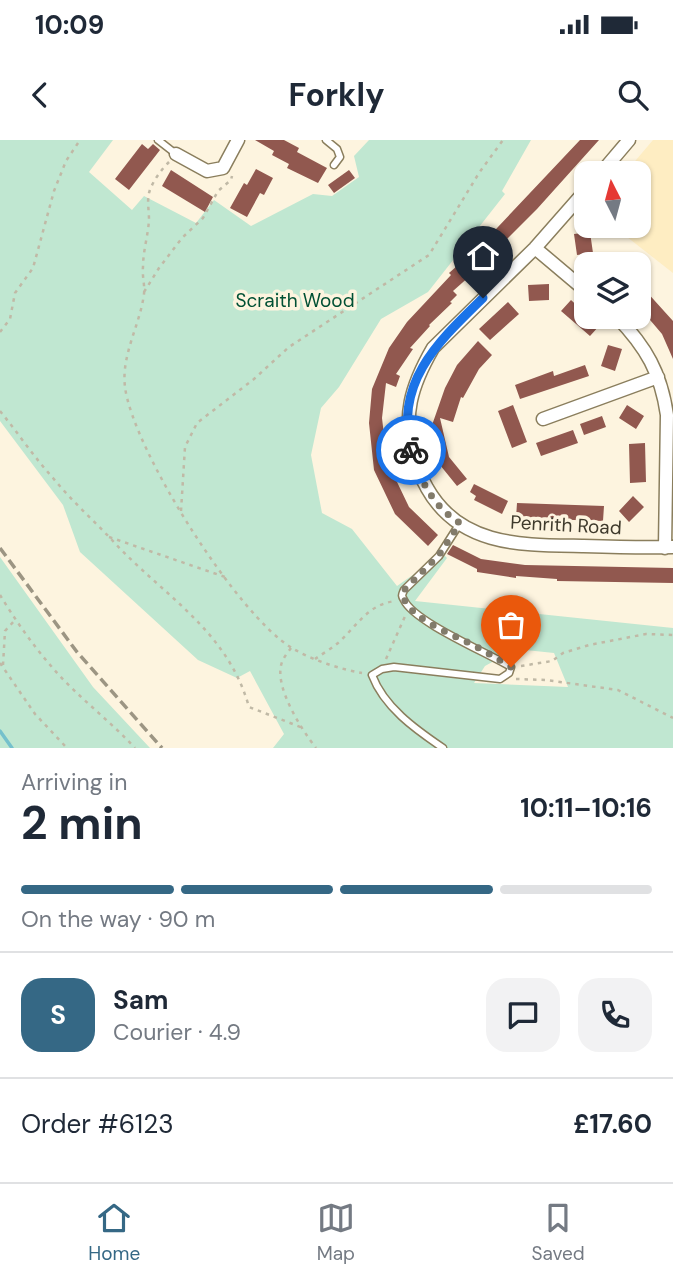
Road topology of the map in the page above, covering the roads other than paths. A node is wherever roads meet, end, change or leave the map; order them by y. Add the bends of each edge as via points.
1 (158, 140) edge
2 (238, 140) edge
3 (326, 140) edge
4 (628, 140) edge
5 (176, 154) joint
6 (611, 161) edge
7 (334, 165) dead end
8 (574, 204) edge
9 (535, 248) junction
10 (574, 281) edge
11 (627, 329) edge
12 (658, 377) junction
13 (543, 419) dead end
14 (460, 523) junction
15 (669, 547) edge
16 (443, 748) edge

1 - 5 lane
2 - 5 street via 223,168 207,171
3 - 7 lane via 340,157
4 - 6 street
8 - 9 street, Penrith Road
9 - 10 street
9 - 14 street, Penrith Road via 433,348 412,391 409,442 416,469 445,514
11 - 12 street via 647,352
12 - 13 street
12 - 15 street via 667,415
14 - 15 street, Penrith Road via 499,541 530,545
14 - 16 lane via 439,555 404,590 403,600 438,629 511,667 509,673 500,678 394,667 372,675 378,690 413,728

